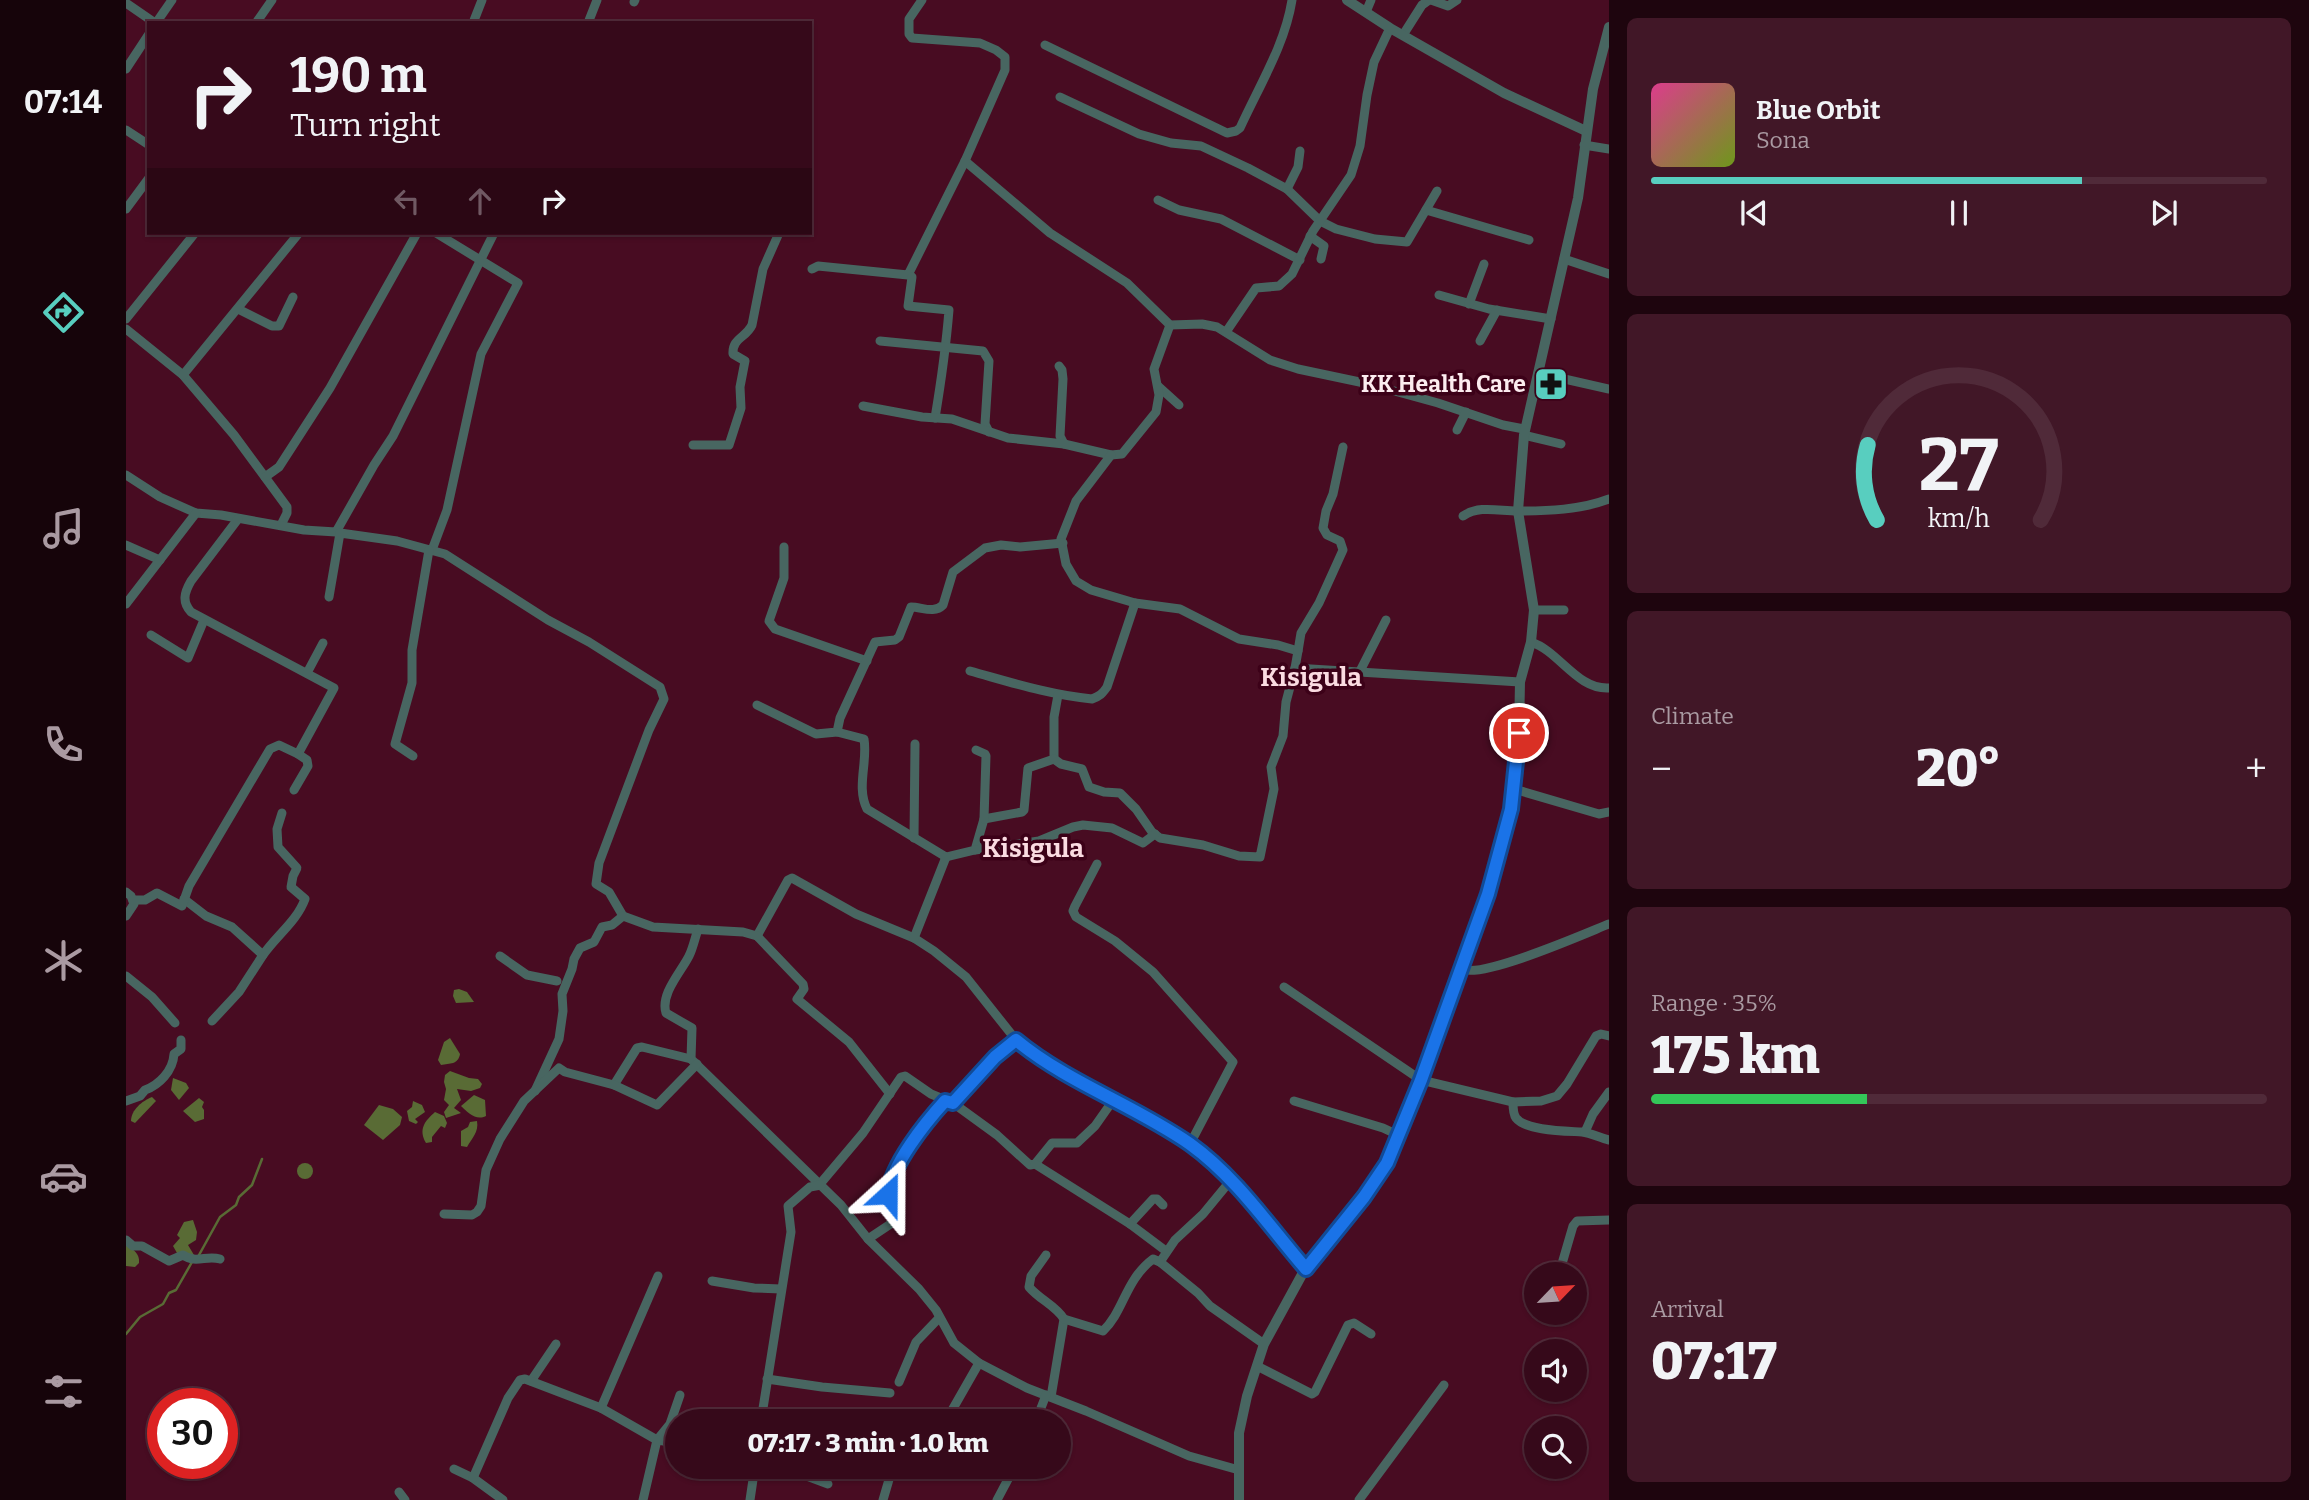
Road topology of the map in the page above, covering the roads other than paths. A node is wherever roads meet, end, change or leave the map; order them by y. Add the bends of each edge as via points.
1 (172, 0) edge
2 (272, 0) edge
3 (482, 0) edge
4 (597, 0) edge
5 (922, 0) edge
6 (1292, 0) edge
7 (1347, 0) edge
8 (1371, 0) edge
9 (1430, 0) edge
10 (1457, 0) edge
11 (126, 4) edge
12 (1367, 12) junction
13 (152, 21) edge
14 (156, 21) edge
15 (257, 21) edge
16 (474, 21) edge
17 (589, 21) edge
18 (1609, 27) edge
19 (1390, 28) junction
20 (1403, 35) junction
21 (147, 37) edge
22 (1045, 45) dead end
23 (126, 69) edge
24 (1060, 97) dead end
25 (126, 131) edge
26 (1586, 131) junction
27 (147, 144) edge
28 (1584, 145) junction
29 (1609, 149) edge
30 (1300, 151) dead end
31 (965, 161) junction
32 (147, 181) edge
33 (1287, 189) junction
34 (1437, 191) dead end
35 (1158, 200) dead end
36 (126, 209) edge
37 (1426, 210) junction
38 (1320, 221) junction
39 (193, 235) edge
40 (297, 235) edge
41 (416, 235) edge
42 (444, 235) edge
43 (493, 235) edge
44 (778, 235) edge
45 (1310, 236) junction
46 (1530, 240) dead end
47 (1321, 258) dead end
48 (1564, 259) junction
49 (481, 260) junction
50 (1300, 260) junction
51 (1484, 264) dead end
52 (812, 269) dead end
53 (1609, 274) edge
54 (912, 277) dead end
55 (1439, 295) dead end
56 (293, 297) dead end
57 (1469, 304) junction
58 (238, 309) junction
59 (1497, 310) junction
60 (1551, 319) junction
61 (126, 320) edge
62 (1170, 325) junction
63 (126, 329) edge
64 (1226, 332) junction
65 (880, 341) dead end
66 (1480, 341) dead end
67 (946, 347) junction
68 (1059, 366) dead end
69 (1538, 373) junction
70 (183, 375) junction
71 (1157, 385) junction
72 (1609, 389) edge
73 (1179, 405) dead end
74 (863, 406) dead end
75 (1466, 412) junction
76 (935, 418) junction
77 (1457, 430) dead end
78 (989, 432) junction
79 (1524, 432) junction
80 (1064, 444) junction
81 (1561, 444) dead end
82 (693, 445) dead end
83 (1343, 447) dead end
84 (1111, 455) junction
85 (126, 475) edge
86 (265, 477) junction
87 (1609, 499) edge
88 (1518, 511) junction
89 (195, 513) junction
90 (1463, 516) dead end
91 (237, 519) junction
92 (281, 525) junction
93 (1063, 543) junction
94 (126, 545) edge
95 (784, 548) dead end
96 (431, 550) junction
97 (160, 560) junction
98 (329, 597) dead end
99 (1135, 603) junction
100 (126, 604) edge
101 (1534, 610) junction
102 (1564, 610) dead end
103 (204, 620) junction
104 (1386, 620) dead end
105 (151, 635) dead end
106 (1531, 642) junction
107 (323, 643) dead end
108 (1298, 651) junction
109 (867, 661) junction
110 (1294, 668) junction
111 (970, 671) dead end
112 (307, 673) junction
113 (1359, 673) junction
114 (1520, 682) junction
115 (1609, 688) edge
116 (1058, 695) junction
117 (757, 705) dead end
118 (837, 732) junction
119 (915, 744) dead end
120 (976, 751) dead end
121 (298, 754) junction
122 (413, 756) dead end
123 (1054, 759) junction
124 (1514, 789) junction
125 (294, 790) dead end
126 (1609, 812) edge
127 (282, 813) dead end
128 (984, 819) junction
129 (1154, 834) junction
130 (914, 838) junction
131 (975, 849) junction
132 (946, 856) junction
133 (1097, 864) dead end
134 (126, 892) edge
135 (133, 900) junction
136 (183, 903) junction
137 (126, 916) edge
138 (623, 916) junction
139 (1609, 924) edge
140 (698, 929) junction
141 (757, 936) junction
142 (914, 938) junction
143 (263, 955) junction
144 (500, 956) dead end
145 (1462, 969) junction
146 (126, 976) edge
147 (557, 982) dead end
148 (1284, 987) dead end
149 (212, 1021) dead end
150 (175, 1023) dead end
151 (1609, 1036) edge
152 (181, 1040) dead end
153 (1016, 1040) junction
154 (694, 1061) junction
155 (1421, 1080) junction
156 (614, 1085) junction
157 (535, 1091) junction
158 (1609, 1092) edge
159 (890, 1094) junction
160 (1114, 1099) junction
161 (126, 1101) edge
162 (1294, 1101) dead end
163 (949, 1102) junction
164 (1513, 1102) junction
165 (1585, 1132) junction
166 (1398, 1135) junction
167 (1609, 1140) edge
168 (1190, 1144) junction
169 (1035, 1164) junction
170 (1231, 1180) junction
171 (820, 1185) junction
172 (1163, 1205) dead end
173 (444, 1214) dead end
174 (1609, 1220) edge
175 (1130, 1224) junction
176 (868, 1239) junction
177 (126, 1240) edge
178 (1166, 1251) junction
179 (1046, 1255) dead end
180 (220, 1259) dead end
181 (1160, 1262) junction
182 (1562, 1262) edge
183 (1306, 1269) junction
184 (658, 1276) dead end
185 (712, 1281) dead end
186 (781, 1289) junction
187 (939, 1318) junction
188 (1064, 1319) junction
189 (1371, 1334) dead end
190 (1264, 1344) junction
191 (556, 1345) dead end
192 (979, 1363) junction
193 (1257, 1366) junction
194 (766, 1379) junction
195 (531, 1381) junction
196 (899, 1382) dead end
197 (1444, 1385) dead end
198 (890, 1392) dead end
199 (680, 1395) dead end
200 (1048, 1396) junction
201 (601, 1408) junction
202 (762, 1409) edge
203 (953, 1409) edge
204 (1042, 1409) edge
205 (657, 1440) junction
206 (665, 1441) edge
207 (454, 1469) dead end
208 (1239, 1470) junction
209 (472, 1478) junction
210 (753, 1479) edge
211 (815, 1479) edge
212 (889, 1479) edge
213 (1008, 1479) edge
214 (828, 1484) dead end
215 (503, 1500) edge
216 (643, 1500) edge
217 (750, 1500) edge
218 (883, 1500) edge
219 (997, 1500) edge
220 (1239, 1500) edge
221 (1359, 1500) edge

1 - 14 street
2 - 15 street
3 - 16 street
4 - 17 street
5 - 31 street via 909,19 912,37 980,43 1005,57 1005,70
6 - 22 street via 1289,18 1240,128 1227,133
7 - 12 street
8 - 12 street
9 - 10 street via 1448,6
9 - 20 street
11 - 13 street
12 - 19 street
18 - 26 street
19 - 20 street
19 - 38 street via 1374,62 1356,163
20 - 26 street via 1504,93
21 - 23 street
24 - 33 street via 1139,134 1201,146
25 - 27 street
26 - 28 street
28 - 29 street
28 - 48 street
30 - 33 street
31 - 52 street via 908,275
31 - 62 street via 1050,233 1127,283
32 - 36 street
33 - 38 street
34 - 37 street
35 - 50 street via 1179,210 1221,219
37 - 38 street via 1410,240 1403,243 1355,235
37 - 46 street
38 - 45 street
39 - 61 street
40 - 58 street
41 - 86 street via 330,388 279,467
42 - 49 street
43 - 49 street
44 - 82 street via 763,269 752,325 733,347 733,354 745,361 741,408 729,444
45 - 47 street via 1324,246
45 - 50 street
48 - 53 street
48 - 60 street
49 - 92 street via 393,436 336,532
49 - 96 street via 518,283 481,354 447,510
50 - 64 street via 1279,286 1256,288
51 - 57 street
54 - 67 street via 908,306 949,310
55 - 57 street
56 - 58 street via 279,326
57 - 59 street
58 - 70 street
59 - 60 street
59 - 66 street
60 - 69 street
62 - 64 street via 1202,324
62 - 71 street via 1154,369
63 - 70 street
64 - 75 street via 1270,359 1298,369
65 - 67 street
67 - 76 street
67 - 78 street via 987,355 985,424
68 - 80 street
69 - 72 street
69 - 79 street
70 - 86 street
71 - 73 street
71 - 84 street via 1156,412 1122,454
74 - 76 street
75 - 77 street
75 - 79 street
76 - 78 street
78 - 80 street
79 - 81 street
79 - 88 street
80 - 84 street
83 - 108 street via 1322,528 1340,541 1343,550 1301,633
84 - 93 street via 1076,501
85 - 89 street
86 - 92 street via 287,507
87 - 88 street via 1583,508
88 - 90 street via 1477,510
88 - 101 street
89 - 91 street
89 - 97 street
91 - 92 street
91 - 103 street via 185,591 186,606
93 - 99 street via 1069,572 1082,586
93 - 109 street via 991,545 978,552 953,572 940,608 911,607 900,637 875,642
94 - 97 street
95 - 109 street via 784,578 769,621 775,629
96 - 98 street via 340,533
96 - 122 street via 412,650 412,684 395,744
96 - 138 street via 660,687 664,699 598,863 596,884 609,891
97 - 100 street
99 - 108 street via 1180,609 1239,639
99 - 116 street via 1102,695 1092,699
101 - 102 street
101 - 106 street
103 - 105 street via 188,658
103 - 112 street
104 - 113 street
106 - 114 street
106 - 115 street via 1546,648 1592,686
107 - 112 street
108 - 110 street
109 - 118 street
110 - 113 street
110 - 129 street via 1283,736 1270,767 1274,789 1260,857
111 - 116 street
112 - 121 street via 334,688
113 - 114 street
114 - 124 street
116 - 123 street
117 - 118 street via 816,734
118 - 130 street via 864,739 862,789 867,809
119 - 130 street
120 - 128 street via 986,757
121 - 125 street via 308,766
121 - 136 street via 279,745 270,749
123 - 128 street via 1028,768 1022,812
123 - 129 street via 1082,769 1090,787 1120,793
124 - 126 street via 1599,814
124 - 145 street via 1488,894
127 - 143 street via 278,847 297,869 292,887 305,898 300,914
128 - 131 street
129 - 131 street via 1143,843 1112,828 1083,825 1039,841
130 - 132 street
131 - 132 street
132 - 142 street
133 - 168 street via 1075,906 1076,916 1153,972 1233,1062
134 - 135 street
135 - 136 street via 157,893
135 - 137 street
136 - 143 street via 232,927
138 - 140 street via 653,927
138 - 157 street via 602,927 594,942 580,948 574,959 562,995 559,1039
139 - 145 street via 1513,962 1469,972
140 - 141 street
140 - 154 street via 664,1008 692,1028
141 - 142 street via 792,878 856,914
141 - 159 street via 803,984 797,999 849,1042
142 - 153 street via 966,977
143 - 149 street via 239,992
144 - 147 street via 527,975
145 - 155 street
146 - 150 street
148 - 155 street
151 - 164 street via 1596,1036 1556,1096
152 - 161 street via 181,1049 174,1054 165,1077
153 - 160 street via 1050,1065
153 - 163 street
154 - 156 street via 637,1048
154 - 156 street via 657,1105
154 - 171 street
155 - 164 street
155 - 166 street
156 - 157 street via 559,1068
157 - 173 street via 495,1149 477,1212
158 - 165 street
159 - 163 street via 905,1076
159 - 171 street
160 - 168 street
160 - 169 street via 1086,1136 1072,1144 1052,1143
162 - 166 street
163 - 169 street via 1030,1165
163 - 176 street via 917,1135 889,1185 895,1221
164 - 165 street via 1517,1120 1523,1124
165 - 167 street
166 - 183 street via 1387,1163 1364,1197
168 - 170 street
169 - 175 street
170 - 178 street
170 - 183 street
171 - 176 street
171 - 186 street via 810,1187 789,1206
172 - 175 street via 1153,1199
174 - 182 street via 1577,1221
175 - 178 street
176 - 187 street via 919,1289
177 - 180 street via 169,1261 183,1255 195,1261
178 - 181 street
179 - 188 street via 1029,1287
181 - 188 street via 1153,1259 1132,1280 1103,1331
181 - 190 street via 1210,1306
183 - 190 street
184 - 201 street
185 - 186 street
186 - 194 street
187 - 192 street via 954,1343
187 - 196 street via 916,1342
188 - 200 street
189 - 193 street via 1348,1325 1312,1394
190 - 193 street
191 - 195 street
192 - 200 street
192 - 203 street
193 - 208 street via 1239,1433
194 - 198 street
194 - 202 street
195 - 201 street
195 - 209 street via 520,1380 508,1398
197 - 221 street
199 - 205 street via 670,1424
200 - 204 street
200 - 208 street via 1189,1456
201 - 205 street
205 - 206 street
205 - 216 street
207 - 209 street
208 - 220 street
209 - 215 street
210 - 217 street
211 - 214 street
212 - 218 street
213 - 219 street

